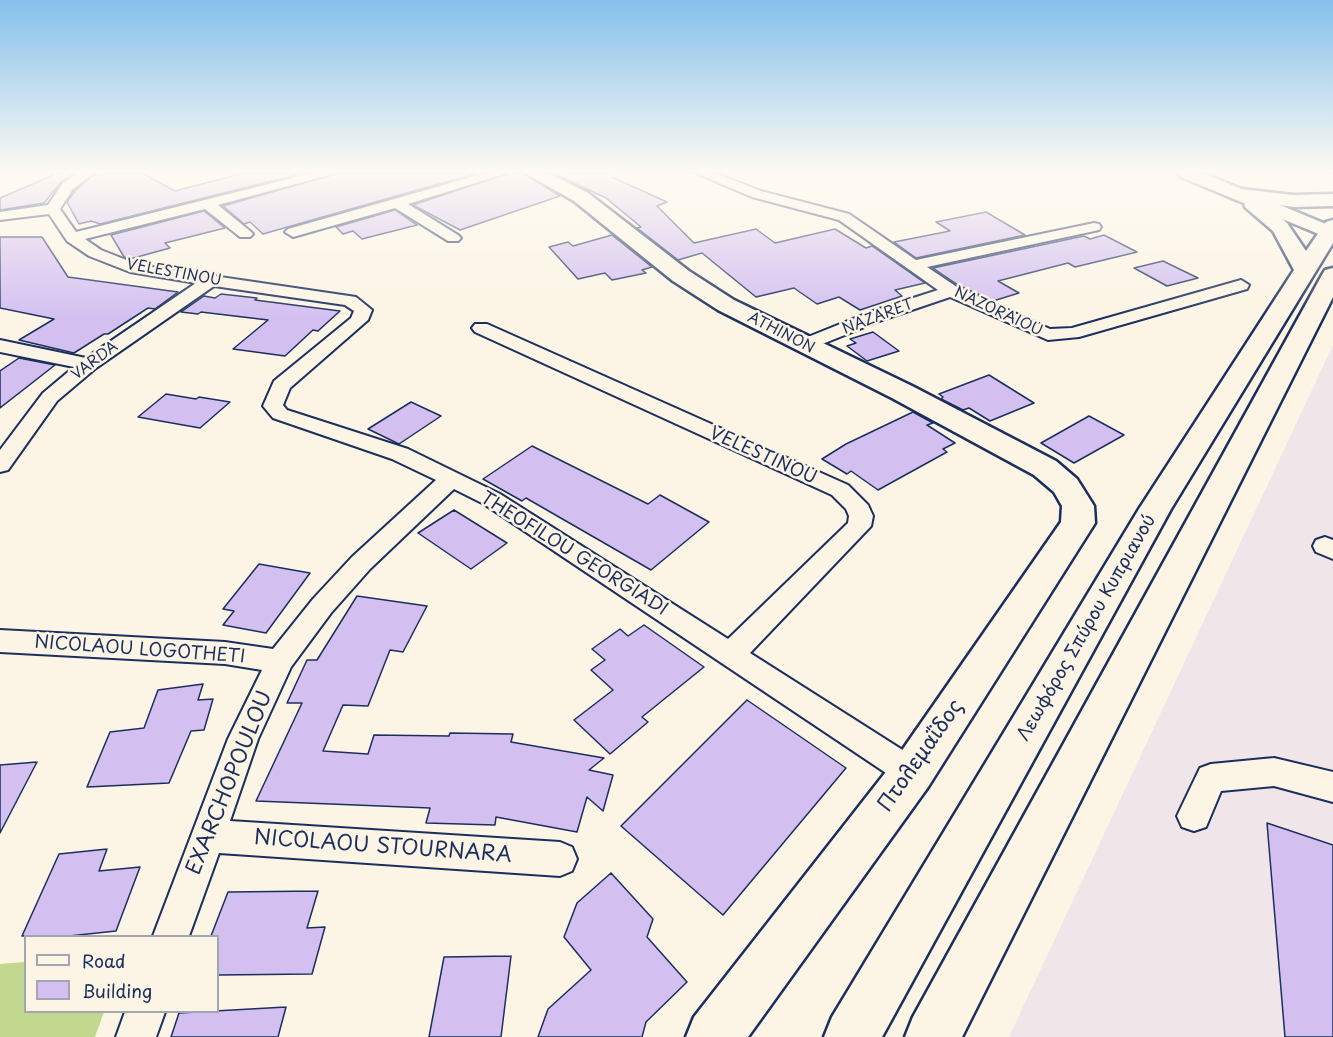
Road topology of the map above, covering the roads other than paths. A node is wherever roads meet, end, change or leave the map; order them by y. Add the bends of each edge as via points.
1 (61, 221) edge
2 (138, 221) edge
3 (229, 221) edge
4 (331, 221) edge
5 (426, 221) edge
6 (612, 221) edge
7 (851, 221) edge
8 (1272, 221) edge
9 (1302, 221) edge
10 (1094, 227) dead end
11 (293, 232) dead end
12 (1331, 233) edge
13 (244, 234) dead end
14 (72, 238) junction
15 (453, 238) dead end
16 (914, 265) junction
17 (1306, 271) junction
18 (211, 280) junction
19 (1241, 285) dead end
20 (1330, 286) edge
21 (951, 291) junction
22 (363, 310) joint
23 (481, 328) dead end
24 (805, 345) junction
25 (0, 346) edge
26 (89, 364) junction
27 (0, 465) edge
28 (1045, 468) joint
29 (450, 480) junction
30 (0, 641) edge
31 (731, 654) junction
32 (280, 661) junction
33 (912, 773) junction
34 (1333, 787) edge
35 (1194, 816) dead end
36 (206, 836) junction
37 (560, 859) dead end
38 (171, 935) edge
39 (144, 1013) edge
40 (136, 1037) edge
41 (714, 1037) edge
42 (852, 1037) edge
43 (933, 1037) edge

1 - 14 street, VELESTINOU
2 - 14 street
3 - 13 street
4 - 11 street
5 - 15 street
6 - 24 main road, ATHINON via 681,276
7 - 16 street, NAZORAIOU
8 - 17 main road via 1285,233
9 - 12 main road
10 - 16 street
12 - 17 main road, Λεωφόρος Σπύρου Κυπριανού
14 - 18 street, VELESTINOU via 95,253 136,269
16 - 21 street, NAZORAIOU
17 - 42 main road, Λεωφόρος Σπύρου Κυπριανού via 1150,518
18 - 22 street, VELESTINOU via 350,300
18 - 26 street, VARDA
19 - 21 street, NAZORAIOU via 1056,336 1030,329
20 - 43 main road
21 - 24 street, NAZARET
22 - 29 street, THEOFILOU GEORGIADI via 359,320 281,385 273,406 290,419 400,454
23 - 31 street, VELESTINOU via 840,490 856,505 861,516 858,526
24 - 28 main road, ATHINON
25 - 26 street
26 - 27 street, VARDA via 50,397
28 - 33 main road, Πτολεμαΐδος via 1066,486 1078,506 1078,523
29 - 31 street, THEOFILOU GEORGIADI via 492,499
29 - 32 street, EXARCHOPOULOU via 361,563
30 - 32 street, NICOLAOU LOGOTHETI via 225,653
31 - 33 street, THEOFILOU GEORGIADI
32 - 36 street, EXARCHOPOULOU via 243,739
33 - 41 main road, Πτολεμαΐδος
34 - 35 street via 1274,772 1211,778
36 - 37 street, NICOLAOU STOURNARA
36 - 38 street, EXARCHOPOULOU
39 - 40 street

